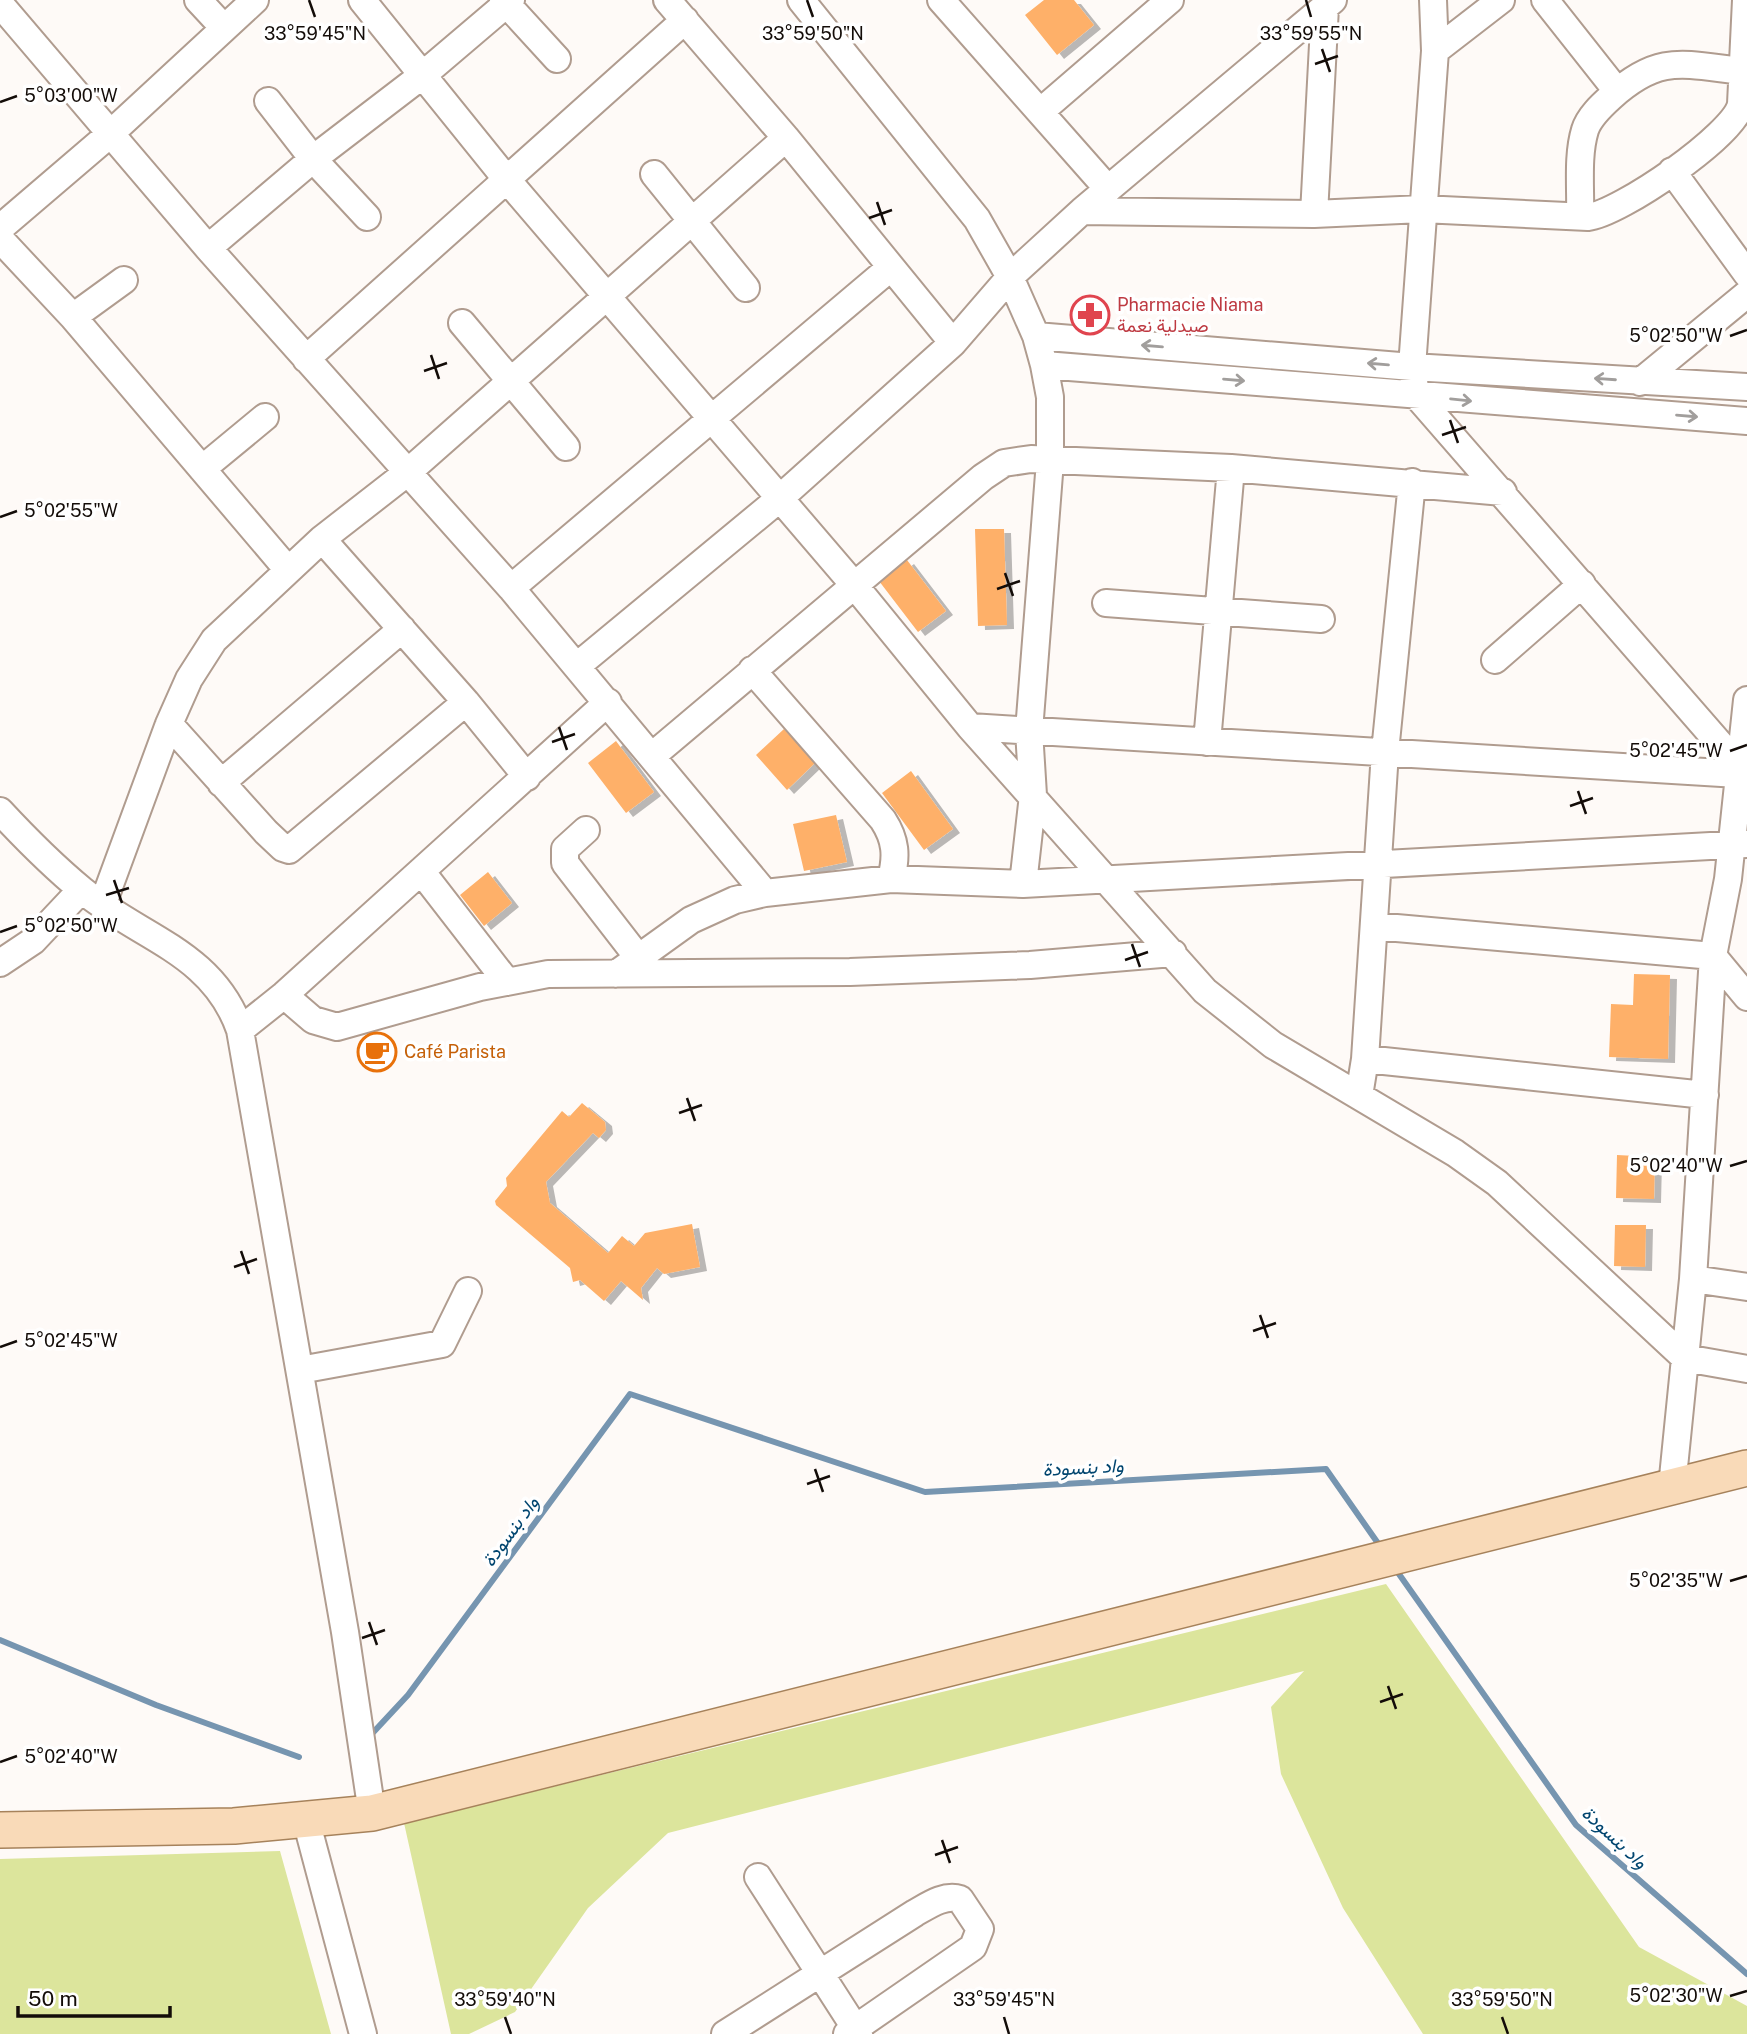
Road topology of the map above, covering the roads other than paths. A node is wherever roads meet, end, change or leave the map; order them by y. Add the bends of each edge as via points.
1 (198, 0) edge
2 (255, 0) edge
3 (362, 0) edge
4 (667, 0) edge
5 (802, 0) edge
6 (941, 0) edge
7 (1170, 0) edge
8 (1433, 0) edge
9 (1501, 0) edge
10 (1545, 0) edge
11 (1746, 0) edge
12 (507, 1) edge
13 (1329, 3) edge
14 (0, 4) edge
15 (685, 20) junction
16 (224, 28) junction
17 (1435, 51) junction
18 (557, 59) dead end
19 (1741, 71) junction
20 (425, 74) junction
21 (1618, 91) junction
22 (268, 101) dead end
23 (1040, 112) junction
24 (110, 134) junction
25 (786, 138) junction
26 (313, 159) junction
27 (1672, 171) junction
28 (654, 174) dead end
29 (508, 181) junction
30 (1108, 189) junction
31 (1422, 209) junction
32 (1082, 211) junction
33 (1314, 214) junction
34 (366, 216) dead end
35 (1580, 216) junction
36 (690, 220) junction
37 (0, 228) edge
38 (0, 239) edge
39 (208, 248) junction
40 (890, 268) junction
41 (1747, 274) edge
42 (1010, 277) junction
43 (124, 280) dead end
44 (746, 288) dead end
45 (607, 294) junction
46 (1747, 294) edge
47 (74, 317) junction
48 (462, 323) dead end
49 (1036, 336) junction
50 (953, 343) junction
51 (306, 359) junction
52 (1044, 365) junction
53 (1412, 367) junction
54 (509, 381) junction
55 (1640, 382) junction
56 (1747, 387) edge
57 (1416, 395) junction
58 (265, 417) dead end
59 (713, 419) junction
60 (1747, 421) edge
61 (566, 447) dead end
62 (1050, 461) junction
63 (1231, 468) junction
64 (202, 469) junction
65 (408, 472) junction
66 (1412, 482) junction
67 (1503, 492) junction
68 (779, 499) junction
69 (321, 539) junction
70 (288, 570) junction
71 (1582, 584) junction
72 (855, 586) junction
73 (511, 588) junction
74 (1106, 603) dead end
75 (1218, 611) junction
76 (1321, 619) dead end
77 (402, 629) junction
78 (1495, 660) dead end
79 (577, 666) junction
80 (752, 670) junction
81 (1747, 700) edge
82 (466, 702) junction
83 (608, 702) junction
84 (169, 724) junction
85 (970, 727) junction
86 (1029, 731) junction
87 (1206, 742) junction
88 (1385, 752) junction
89 (652, 756) junction
90 (1741, 771) edge
91 (527, 777) junction
92 (222, 783) junction
93 (1033, 795) junction
94 (0, 811) edge
95 (586, 830) dead end
96 (1740, 845) edge
97 (1376, 864) junction
98 (421, 871) junction
99 (891, 879) junction
100 (1728, 879) junction
101 (1108, 880) junction
102 (1023, 884) junction
103 (765, 893) junction
104 (92, 898) junction
105 (1747, 901) edge
106 (1374, 926) junction
107 (1173, 953) junction
108 (637, 956) junction
109 (1713, 956) junction
110 (1, 960) edge
111 (615, 974) junction
112 (507, 982) junction
113 (284, 995) junction
114 (1747, 996) edge
115 (240, 1030) junction
116 (1365, 1059) junction
117 (1704, 1095) junction
118 (1359, 1096) junction
119 (1693, 1279) junction
120 (1747, 1287) edge
121 (468, 1291) dead end
122 (1685, 1358) junction
123 (1747, 1369) edge
124 (300, 1370) junction
125 (1747, 1468) edge
126 (1672, 1488) junction
127 (372, 1813) junction
128 (306, 1820) junction
129 (0, 1830) edge
130 (758, 1877) dead end
131 (821, 1975) junction
132 (854, 2032) edge
133 (363, 2034) edge
134 (725, 2034) edge

1 - 16 street
2 - 16 street
3 - 20 street
4 - 15 street
5 - 42 street via 977,219
6 - 23 street
7 - 23 street
8 - 17 street
9 - 17 street
10 - 21 street
11 - 19 street
12 - 18 street
12 - 20 street
13 - 30 street
13 - 33 street
14 - 24 street
15 - 25 street
15 - 29 street
16 - 24 street
17 - 31 street
19 - 21 street via 1664,65 1640,73
19 - 27 street via 1741,104 1735,120
20 - 26 street
20 - 29 street
21 - 35 street via 1596,111 1585,130
22 - 26 street
23 - 30 street
24 - 37 street
24 - 39 street
25 - 36 street
25 - 40 street
26 - 34 street
26 - 39 street
27 - 35 street via 1615,210
27 - 41 street
28 - 36 street
29 - 45 street
29 - 51 street
30 - 32 street
31 - 33 street
31 - 35 street
31 - 53 street
32 - 33 street
32 - 42 street
36 - 44 street
36 - 45 street
38 - 47 street
39 - 51 street
40 - 50 street
40 - 59 street
42 - 49 street
42 - 50 street
43 - 47 street
45 - 54 street
45 - 59 street
46 - 55 street
47 - 64 street
48 - 54 street
49 - 52 street
53 -> 49 street
50 - 68 street
51 - 65 street
52 -> 57 street
52 - 62 street via 1051,415
55 -> 53 street
53 - 57 street
54 - 61 street
54 - 65 street
55 - 56 street
57 -> 60 street
57 - 67 street
58 - 64 street
59 - 68 street
59 - 73 street
62 - 63 street
62 - 72 street via 1020,459 998,466
62 - 86 street
63 - 66 street
63 - 75 street
64 - 70 street
65 - 69 street
65 - 73 street
66 - 67 street
66 - 88 street
67 - 71 street
68 - 72 street
68 - 79 street
69 - 70 street
69 - 77 street
70 - 84 street via 214,640 199,660
71 - 78 street
71 - 90 street
72 - 80 street
72 - 85 street
73 - 79 street
74 - 75 street
75 - 76 street
75 - 87 street
77 - 82 street
77 - 92 street
79 - 83 street
80 - 89 street
80 - 99 street via 883,820 895,844
81 - 90 street
82 - 91 street
82 - 92 street via 291,849 274,841
83 - 89 street
83 - 91 street
84 - 92 street
84 - 104 street
85 - 86 street
85 - 93 street
86 - 87 street
86 - 93 street
87 - 88 street
88 - 90 street
88 - 97 street
89 - 103 street
90 - 96 street
91 - 98 street
93 - 101 street
93 - 102 street
94 - 104 street
95 - 108 street via 565,849 565,863
96 - 97 street
96 - 100 street
97 - 101 street
97 - 106 street
98 - 112 street
98 - 113 street
99 - 102 street
99 - 103 street
100 - 105 street
100 - 109 street
101 - 102 street
101 - 107 street
103 - 108 street via 703,913
104 - 110 street
104 - 115 street via 211,977
106 - 109 street
106 - 116 street
107 - 111 street via 947,968
107 - 118 street via 1205,991 1242,1023
108 - 111 street
109 - 114 street
109 - 117 street
111 - 112 street via 548,974
112 - 113 street via 337,1027 313,1020
113 - 115 street
115 - 124 street
116 - 117 street
116 - 118 street
117 - 119 street
118 - 122 street via 1497,1183
119 - 120 street
119 - 122 street
121 - 124 street via 442,1344
122 - 123 street
122 - 126 street
124 - 127 street
125 - 126 main road
126 - 127 main road
127 - 128 main road
128 - 129 main road via 234,1826
128 - 133 street
130 - 131 street
131 - 132 street
131 - 132 street via 942,1900 960,1899 976,1919 979,1936 968,1952
131 - 134 street

